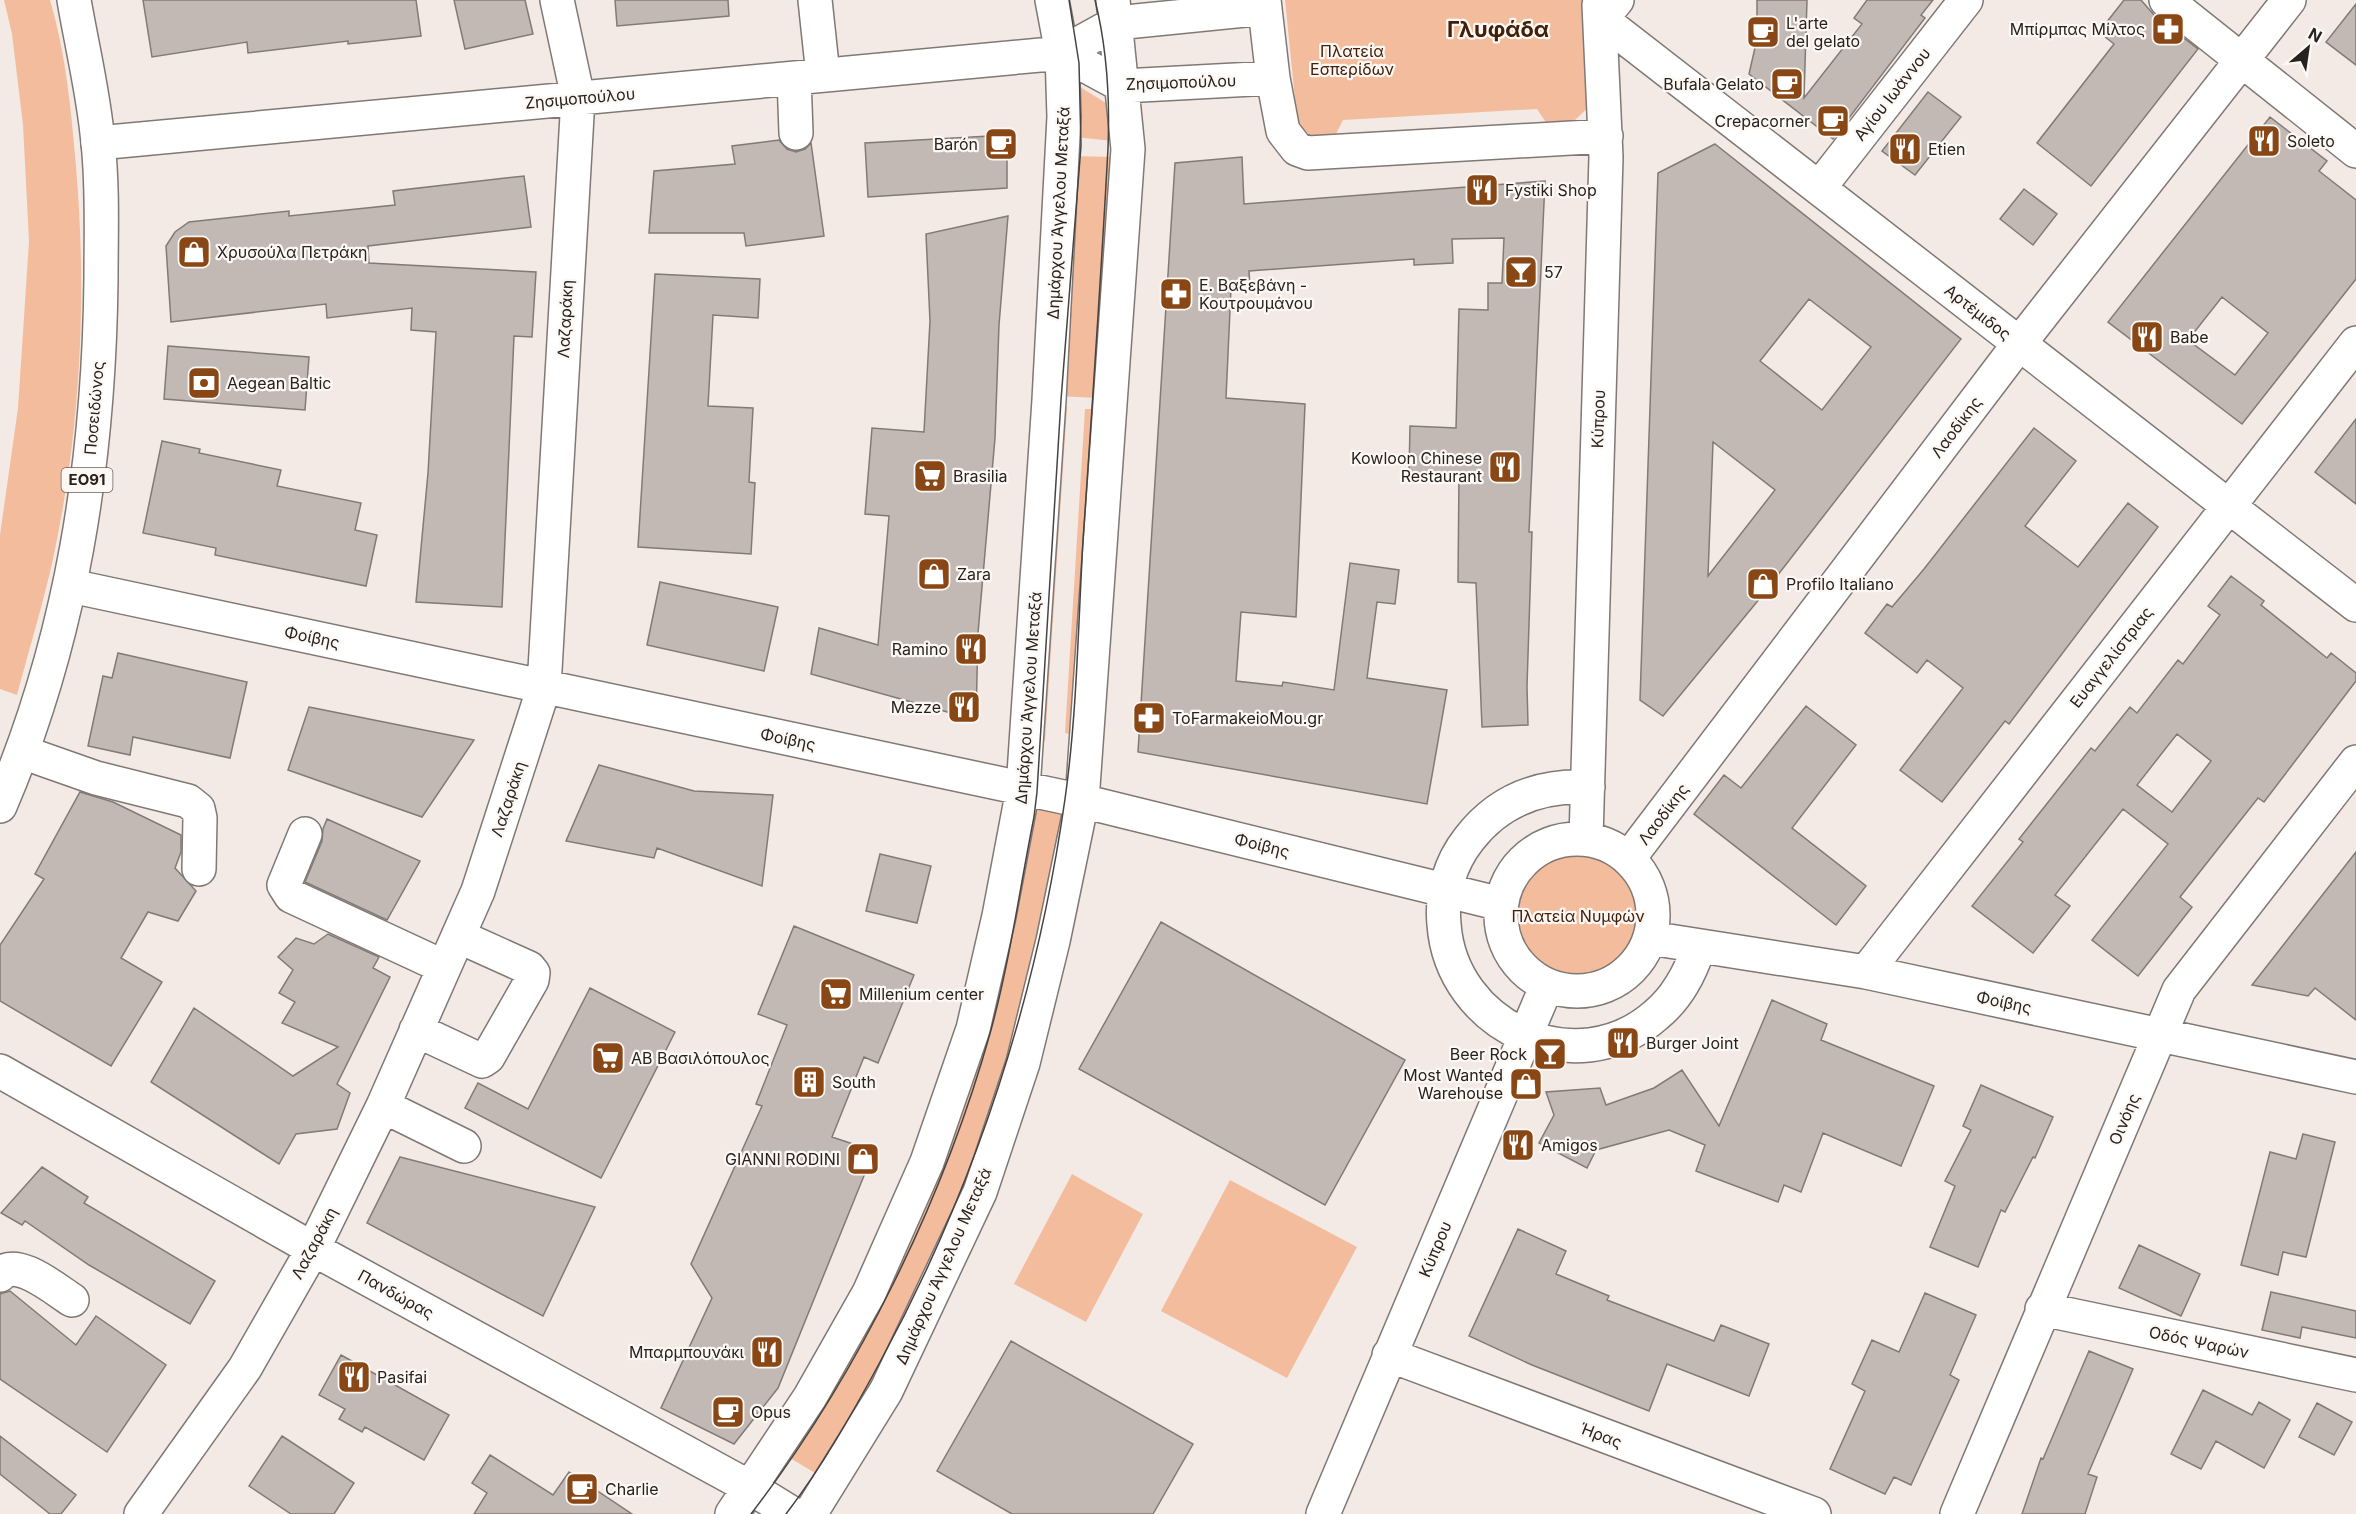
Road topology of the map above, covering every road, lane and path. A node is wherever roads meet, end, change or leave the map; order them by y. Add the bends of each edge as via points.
1 (74, 0) edge
2 (558, 0) edge
3 (815, 0) edge
4 (1052, 0) edge
5 (1966, 0) edge
6 (2166, 0) edge
7 (2289, 0) edge
8 (1265, 4) edge
9 (1605, 6) edge
10 (1114, 12) edge
11 (1062, 53) junction
12 (2242, 60) junction
13 (809, 77) junction
14 (1273, 78) junction
15 (1123, 86) junction
16 (578, 98) junction
17 (796, 133) dead end
18 (1606, 136) junction
19 (98, 143) junction
20 (2356, 151) edge
21 (1819, 188) junction
22 (2356, 343) edge
23 (2019, 344) junction
24 (2229, 506) junction
25 (71, 586) junction
26 (2356, 605) edge
27 (544, 687) junction
28 (22, 752) junction
29 (2356, 762) edge
30 (1588, 787) junction
31 (1023, 789) junction
32 (1082, 801) junction
33 (0, 806) edge
34 (305, 834) dead end
35 (1586, 839) junction
36 (1629, 858) junction
37 (199, 869) dead end
38 (1445, 891) junction
39 (1501, 904) junction
40 (458, 936) junction
41 (1650, 938) junction
42 (1699, 947) junction
43 (444, 967) junction
44 (1866, 972) junction
45 (1547, 985) junction
46 (416, 1030) junction
47 (2159, 1035) junction
48 (1526, 1036) junction
49 (0, 1071) edge
50 (2356, 1077) edge
51 (383, 1106) junction
52 (464, 1146) dead end
53 (313, 1249) junction
54 (0, 1275) edge
55 (72, 1300) dead end
56 (2042, 1309) junction
57 (1389, 1355) junction
58 (2356, 1376) edge
59 (751, 1488) junction
60 (141, 1514) edge
61 (732, 1514) edge
62 (793, 1514) edge
63 (810, 1514) edge
64 (1323, 1514) edge
65 (1814, 1514) edge
66 (1957, 1514) edge

1 - 19 main road, Ποσειδώνος / ΕΟ91
2 - 16 main road, Λαζαράκη
3 - 13 main road
4 - 11 main road, Δημάρχου Άγγελου Μεταξά
5 - 21 main road, Αγίου Ιωάννου
6 - 12 main road
7 - 12 main road, Λαοδίκης
8 - 10 main road, Ζησιμοπούλου
8 - 14 main road
9 - 18 main road, Κύπρου
9 - 21 main road, Αρτέμιδος
10 - 11 main road, Ζησιμοπούλου
10 - 15 main road, Δημάρχου Άγγελου Μεταξά
11 - 13 main road, Ζησιμοπούλου
11 - 15 main road, Ζησιμοπούλου
11 - 31 main road, Δημάρχου Άγγελου Μεταξά via 1064,117
12 - 20 main road
12 - 23 main road, Λαοδίκης
13 - 16 main road, Ζησιμοπούλου
13 - 17 main road
14 - 15 main road, Ζησιμοπούλου
14 - 18 main road via 1283,131 1298,149 1308,153
15 - 32 main road, Δημάρχου Άγγελου Μεταξά via 1128,148
16 - 19 main road, Ζησιμοπούλου
16 - 27 main road, Λαζαράκη
18 - 30 main road, Κύπρου
19 - 25 main road, Ποσειδώνος / ΕΟ91 via 99,368 92,449
21 - 23 main road, Αρτέμιδος
22 - 24 main road, Ευαγγελίστριας
23 - 24 main road, Αρτέμιδος
23 - 36 main road, Λαοδίκης
24 - 26 main road, Αρτέμιδος
24 - 44 main road, Ευαγγελίστριας
25 - 27 main road, Φοίβης
25 - 28 main road, Ποσειδώνος / ΕΟ91 via 51,668
27 - 31 main road, Φοίβης
27 - 40 main road, Λαζαράκη via 478,891
28 - 33 main road, Ποσειδώνος / ΕΟ91
28 - 37 main road via 96,778 188,801 198,809 200,818
29 - 47 main road, Οινόης via 2179,990
30 - 35 main road, Κύπρου
30 - 38 main road via 1539,790 1496,811 1463,846
31 - 32 main road, Φοίβης
31 - 59 main road, Δημάρχου Άγγελου Μεταξά via 973,1029 927,1162 869,1293 810,1397
32 - 38 main road, Φοίβης
32 - 63 main road, Δημάρχου Άγγελου Μεταξά via 1023,1063 980,1192 886,1391
34 - 43 main road via 284,885 291,896
35 - 36 main road via 1602,842
35 - 39 main road via 1562,839 1540,847 1521,862 1508,882
36 - 41 main road via 1643,875 1651,895 1654,916
38 - 39 main road, Φοίβης
38 - 48 main road via 1444,936 1459,978 1487,1013
39 - 45 main road via 1502,928 1510,952 1526,971
40 - 43 main road, Λαζαράκη
40 - 46 main road via 529,968 532,980 488,1057 482,1061
41 - 42 main road, Φοίβης
41 - 45 main road via 1634,967 1606,986 1572,991
42 - 44 main road, Φοίβης
42 - 48 main road via 1690,973 1675,996 1656,1016 1633,1031 1607,1041 1580,1045 1552,1044
43 - 46 main road, Λαζαράκη
44 - 47 main road, Φοίβης
45 - 48 main road, Κύπρου
46 - 51 main road, Λαζαράκη
47 - 50 main road, Φοίβης
47 - 56 main road, Οινόης
48 - 57 main road, Κύπρου
49 - 53 main road, Πανδώρας
51 - 52 main road
51 - 53 main road, Λαζαράκη
53 - 59 main road, Πανδώρας
53 - 60 main road, Λαζαράκη via 245,1368
54 - 55 main road via 12,1269 26,1271
56 - 58 main road, Οδóς Ψαρών
56 - 66 main road, Οινόης
57 - 64 main road, Κύπρου
57 - 65 main road, Ήρας
59 - 61 main road, Δημάρχου Άγγελου Μεταξά
59 - 62 main road, Πανδώρας

